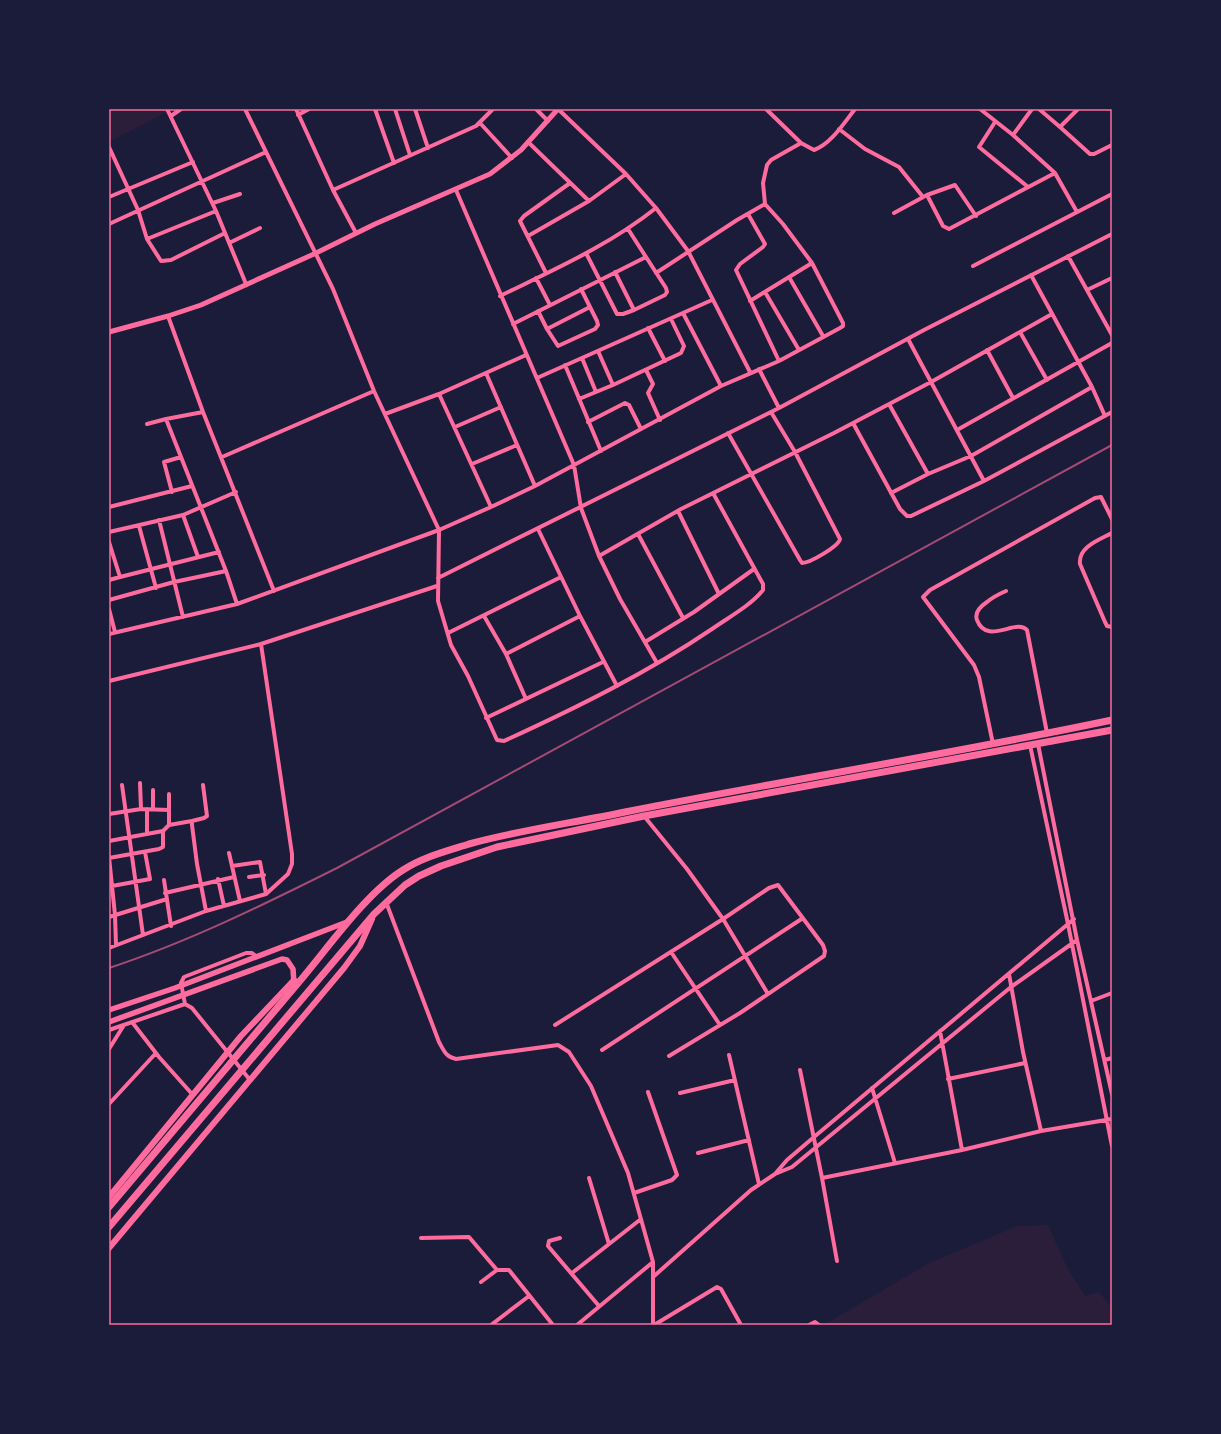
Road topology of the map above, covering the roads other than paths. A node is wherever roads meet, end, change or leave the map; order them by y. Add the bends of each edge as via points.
1 (167, 109) edge
2 (182, 109) edge
3 (245, 109) edge
4 (296, 109) edge
5 (309, 109) edge
6 (375, 109) edge
7 (395, 109) edge
8 (415, 109) edge
9 (493, 109) edge
10 (536, 109) edge
11 (558, 109) edge
12 (766, 109) edge
13 (856, 109) edge
14 (980, 109) edge
15 (1032, 109) edge
16 (1039, 109) edge
17 (1078, 109) edge
18 (298, 115) junction
19 (171, 116) junction
20 (548, 121) junction
21 (995, 122) junction
22 (480, 123) junction
23 (1060, 127) junction
24 (839, 129) junction
25 (1013, 135) junction
26 (528, 142) junction
27 (800, 143) junction
28 (1112, 145) edge
29 (109, 147) edge
30 (428, 148) junction
31 (266, 152) junction
32 (410, 156) junction
33 (512, 158) junction
34 (192, 162) junction
35 (394, 162) junction
36 (1055, 173) junction
37 (626, 174) junction
38 (203, 182) junction
39 (570, 183) junction
40 (128, 188) junction
41 (1028, 188) junction
42 (333, 190) junction
43 (456, 190) junction
44 (240, 194) dead end
45 (1112, 194) edge
46 (925, 196) junction
47 (109, 197) edge
48 (589, 200) junction
49 (213, 204) junction
50 (765, 204) junction
51 (656, 208) junction
52 (138, 210) junction
53 (216, 211) junction
54 (1077, 212) junction
55 (894, 213) dead end
56 (748, 214) junction
57 (976, 216) junction
58 (109, 224) edge
59 (260, 228) dead end
60 (628, 229) junction
61 (225, 233) junction
62 (356, 233) junction
63 (1112, 234) edge
64 (528, 236) junction
65 (147, 238) junction
66 (229, 243) junction
67 (688, 251) junction
68 (586, 253) junction
69 (314, 254) junction
70 (1068, 256) junction
71 (646, 257) junction
72 (812, 263) junction
73 (973, 266) dead end
74 (615, 272) junction
75 (546, 273) junction
76 (656, 273) junction
77 (1031, 275) junction
78 (789, 277) junction
79 (536, 278) junction
80 (1112, 278) edge
81 (600, 279) junction
82 (246, 284) junction
83 (581, 289) junction
84 (1087, 290) junction
85 (765, 292) junction
86 (500, 296) junction
87 (712, 300) junction
88 (750, 302) junction
89 (550, 305) junction
90 (590, 308) junction
91 (634, 310) junction
92 (538, 311) junction
93 (683, 313) junction
94 (1052, 314) junction
95 (168, 316) junction
96 (671, 319) junction
97 (513, 324) junction
98 (648, 328) junction
99 (547, 329) junction
100 (110, 330) edge
101 (1020, 332) junction
102 (1112, 335) edge
103 (823, 336) junction
104 (908, 339) junction
105 (1112, 343) edge
106 (598, 350) junction
107 (798, 350) junction
108 (987, 350) junction
109 (526, 355) junction
110 (582, 358) junction
111 (665, 361) junction
112 (779, 361) junction
113 (1079, 362) junction
114 (565, 366) junction
115 (759, 369) junction
116 (646, 370) junction
117 (750, 372) junction
118 (486, 373) junction
119 (537, 378) junction
120 (1047, 380) junction
121 (931, 382) junction
122 (613, 385) junction
123 (721, 386) junction
124 (1092, 387) junction
125 (374, 390) junction
126 (596, 392) junction
127 (439, 394) junction
128 (1013, 398) junction
129 (579, 399) junction
130 (889, 404) junction
131 (501, 407) junction
132 (779, 408) junction
133 (203, 412) junction
134 (771, 412) junction
135 (1112, 412) edge
136 (385, 414) junction
137 (1105, 416) junction
138 (166, 419) junction
139 (660, 420) junction
140 (588, 422) junction
141 (853, 423) junction
142 (147, 424) dead end
143 (455, 428) junction
144 (641, 429) junction
145 (957, 430) junction
146 (728, 433) junction
147 (517, 445) junction
148 (602, 451) junction
149 (795, 452) junction
150 (971, 456) junction
151 (181, 457) junction
152 (222, 457) junction
153 (472, 464) junction
154 (574, 465) junction
155 (752, 473) junction
156 (928, 474) junction
157 (984, 481) junction
158 (192, 486) junction
159 (535, 486) junction
160 (172, 492) junction
161 (236, 492) junction
162 (713, 493) junction
163 (892, 493) junction
164 (109, 507) edge
165 (491, 507) junction
166 (200, 508) junction
167 (581, 508) junction
168 (678, 511) junction
169 (183, 515) junction
170 (1112, 519) edge
171 (159, 520) junction
172 (139, 526) junction
173 (538, 529) junction
174 (439, 530) junction
175 (109, 532) edge
176 (1112, 532) edge
177 (638, 534) junction
178 (109, 542) edge
179 (219, 552) junction
180 (599, 556) junction
181 (198, 557) junction
182 (170, 564) junction
183 (151, 569) junction
184 (754, 569) junction
185 (226, 571) junction
186 (120, 577) junction
187 (561, 577) junction
188 (438, 578) junction
189 (109, 580) edge
190 (174, 582) junction
191 (437, 586) junction
192 (156, 588) junction
193 (274, 591) junction
194 (1006, 591) dead end
195 (719, 594) junction
196 (109, 600) edge
197 (237, 604) junction
198 (109, 609) edge
199 (484, 616) junction
200 (580, 616) junction
201 (183, 617) junction
202 (683, 618) junction
203 (1112, 627) edge
204 (115, 632) junction
205 (448, 633) junction
206 (109, 634) edge
207 (645, 642) junction
208 (262, 644) junction
209 (506, 654) junction
210 (603, 662) junction
211 (657, 663) junction
212 (109, 681) edge
213 (616, 686) junction
214 (526, 699) junction
215 (486, 718) junction
216 (1112, 720) edge
217 (1112, 730) edge
218 (1047, 733) junction
219 (993, 744) junction
220 (1038, 744) junction
221 (1030, 745) junction
222 (140, 783) dead end
223 (122, 784) dead end
224 (203, 785) dead end
225 (153, 790) dead end
226 (169, 794) dead end
227 (147, 809) junction
228 (153, 809) junction
229 (141, 810) junction
230 (169, 810) junction
231 (126, 812) junction
232 (109, 814) edge
233 (644, 816) junction
234 (192, 821) junction
235 (169, 825) junction
236 (163, 831) junction
237 (147, 834) junction
238 (130, 837) junction
239 (109, 842) edge
240 (145, 852) junction
241 (229, 853) dead end
242 (132, 854) junction
243 (109, 858) edge
244 (109, 865) edge
245 (232, 866) junction
246 (264, 875) junction
247 (234, 877) junction
248 (249, 877) dead end
249 (164, 880) dead end
250 (218, 880) junction
251 (136, 882) junction
252 (201, 883) junction
253 (112, 886) junction
254 (165, 892) junction
255 (266, 894) junction
256 (167, 899) junction
257 (240, 901) junction
258 (386, 902) junction
259 (224, 906) junction
260 (139, 908) junction
261 (206, 912) junction
262 (374, 914) junction
263 (115, 915) junction
264 (109, 917) edge
265 (803, 918) junction
266 (723, 919) junction
267 (1074, 919) junction
268 (348, 922) junction
269 (1068, 924) junction
270 (171, 926) junction
271 (143, 935) junction
272 (1077, 940) junction
273 (1071, 944) junction
274 (116, 945) junction
275 (109, 948) edge
276 (671, 952) junction
277 (746, 956) junction
278 (255, 957) junction
279 (1009, 974) junction
280 (294, 980) junction
281 (1011, 987) junction
282 (294, 988) junction
283 (696, 990) junction
284 (1112, 993) edge
285 (768, 994) junction
286 (1091, 1001) junction
287 (185, 1004) junction
288 (109, 1010) edge
289 (109, 1022) edge
290 (132, 1022) junction
291 (124, 1025) junction
292 (555, 1025) dead end
293 (720, 1025) junction
294 (109, 1030) edge
295 (940, 1031) junction
296 (942, 1044) junction
297 (109, 1049) edge
298 (602, 1050) dead end
299 (156, 1053) junction
300 (227, 1053) junction
301 (729, 1054) dead end
302 (669, 1056) dead end
303 (1112, 1058) edge
304 (1104, 1060) junction
305 (233, 1061) junction
306 (1025, 1063) junction
307 (242, 1070) junction
308 (800, 1070) dead end
309 (948, 1079) junction
310 (250, 1080) junction
311 (735, 1080) junction
312 (872, 1088) junction
313 (648, 1092) dead end
314 (680, 1093) dead end
315 (192, 1094) junction
316 (1112, 1094) edge
317 (875, 1098) junction
318 (109, 1104) edge
319 (1112, 1119) edge
320 (1106, 1120) junction
321 (1041, 1131) junction
322 (814, 1137) junction
323 (749, 1140) junction
324 (1112, 1146) edge
325 (816, 1148) junction
326 (962, 1150) junction
327 (698, 1153) dead end
328 (895, 1163) junction
329 (775, 1174) junction
330 (589, 1178) dead end
331 (822, 1178) junction
332 (759, 1184) junction
333 (634, 1193) junction
334 (109, 1197) edge
335 (109, 1207) edge
336 (641, 1219) junction
337 (109, 1227) edge
338 (421, 1238) dead end
339 (560, 1238) dead end
340 (609, 1244) junction
341 (109, 1248) edge
342 (837, 1260) dead end
343 (653, 1262) junction
344 (497, 1270) junction
345 (572, 1273) junction
346 (653, 1277) junction
347 (481, 1282) dead end
348 (529, 1296) junction
349 (599, 1306) junction
350 (491, 1325) edge
351 (553, 1325) edge
352 (577, 1325) edge
353 (653, 1325) edge
354 (741, 1325) edge
355 (809, 1325) edge
356 (819, 1325) edge

1 - 19 street
2 - 19 street
3 - 31 street
4 - 18 street
5 - 18 street
6 - 35 street
7 - 32 street
8 - 30 street
9 - 22 street
10 - 20 street
11 - 20 street
11 - 37 street
12 - 27 street
13 - 24 street
14 - 21 street
15 - 25 street
16 - 23 street
17 - 23 street
18 - 42 street
19 - 34 street
20 - 26 street
21 - 25 street
21 - 41 street via 979,147
22 - 30 street
22 - 33 street
23 - 28 street via 1090,154
24 - 27 street via 820,148 814,150
24 - 46 street via 865,149 899,167
25 - 36 street
26 - 33 street
26 - 39 street
27 - 50 street via 767,165 763,182
29 - 40 street
30 - 32 street
31 - 38 street
31 - 69 street
32 - 35 street
33 - 43 street via 490,174
34 - 38 street
34 - 40 street
35 - 42 street
36 - 41 street
36 - 54 street
37 - 48 street
37 - 51 street
38 - 49 street
38 - 52 street
39 - 48 street
39 - 64 street via 521,219
40 - 47 street
40 - 52 street
41 - 57 street
42 - 62 street
43 - 62 street
43 - 86 street
44 - 49 street
45 - 54 street
46 - 55 street
46 - 57 street via 955,186
46 - 57 street via 946,229
48 - 64 street
49 - 53 street
50 - 56 street
50 - 72 street
51 - 60 street
51 - 67 street
52 - 58 street
52 - 65 street
53 - 61 street
53 - 65 street
54 - 73 street
56 - 67 street
56 - 88 street via 765,244 737,268
59 - 66 street
60 - 68 street
60 - 71 street
61 - 65 street via 164,262 158,259
61 - 66 street
62 - 69 street
63 - 70 street
64 - 75 street
66 - 82 street
67 - 76 street
67 - 87 street
68 - 75 street
68 - 81 street
69 - 82 street
69 - 125 street via 333,289
70 - 77 street
70 - 84 street
71 - 74 street
71 - 76 street
72 - 78 street
72 - 103 street via 843,326
74 - 81 street
74 - 91 street
75 - 79 street
76 - 91 street via 666,292 665,295
77 - 94 street
77 - 104 street
78 - 85 street
78 - 103 street
79 - 86 street
79 - 89 street
80 - 84 street
81 - 83 street
81 - 91 street via 617,314
82 - 95 street via 202,305
83 - 89 street
83 - 90 street
84 - 102 street
85 - 88 street
85 - 107 street
86 - 97 street
87 - 93 street
87 - 117 street
88 - 112 street
89 - 92 street
90 - 99 street
90 - 99 street via 598,325 595,329 558,346
92 - 97 street
92 - 99 street
93 - 96 street
93 - 123 street
94 - 101 street
94 - 113 street
95 - 100 street
95 - 133 street
96 - 98 street
96 - 111 street via 684,346 681,353
97 - 109 street
98 - 106 street
98 - 111 street
101 - 108 street
101 - 120 street
103 - 107 street
104 - 121 street
104 - 132 street
105 - 113 street
106 - 110 street
106 - 122 street
107 - 112 street
108 - 121 street
108 - 128 street
109 - 118 street
109 - 119 street
110 - 114 street
110 - 126 street
111 - 116 street
112 - 115 street
113 - 120 street
113 - 124 street
114 - 119 street
114 - 129 street
115 - 117 street
115 - 132 street
116 - 122 street
116 - 139 street via 652,384 648,393
117 - 123 street
118 - 127 street
118 - 131 street
119 - 154 street
120 - 128 street
121 - 130 street
121 - 145 street
122 - 126 street
123 - 139 street
124 - 137 street
124 - 150 street
125 - 136 street
125 - 152 street
126 - 129 street
127 - 136 street
127 - 143 street
128 - 145 street
129 - 140 street
130 - 141 street
130 - 156 street
131 - 143 street
131 - 147 street
132 - 134 street
133 - 138 street
133 - 152 street
134 - 146 street
134 - 149 street
135 - 137 street
136 - 174 street
137 - 157 street
138 - 142 street
138 - 151 street
139 - 144 street
140 - 144 street via 625,403 629,405
140 - 148 street
141 - 149 street
141 - 163 street
143 - 153 street
144 - 148 street
145 - 150 street
146 - 155 street
146 - 167 street
147 - 153 street
147 - 159 street
148 - 154 street
149 - 155 street
149 - 155 street via 840,540 837,545 809,561 802,563 800,560
150 - 156 street
150 - 157 street
151 - 158 street
151 - 160 street via 164,462
152 - 161 street
153 - 165 street
154 - 159 street
154 - 167 street
155 - 162 street
156 - 163 street
157 - 163 street via 911,516 904,514
158 - 160 street
158 - 166 street
159 - 165 street
160 - 164 street
161 - 166 street
161 - 193 street
162 - 168 street
162 - 184 street
165 - 174 street
166 - 169 street
166 - 179 street
167 - 173 street
167 - 180 street
168 - 177 street
168 - 195 street
169 - 171 street
169 - 181 street
170 - 219 street via 1104,501 1095,498 930,590 923,597 974,665 979,677
171 - 172 street
171 - 182 street
172 - 175 street
172 - 183 street
173 - 187 street
173 - 188 street
174 - 188 street
174 - 193 street
176 - 203 street via 1084,550 1079,558 1105,622 1107,626
177 - 180 street
177 - 202 street
178 - 186 street
179 - 181 street
179 - 185 street
180 - 207 street
181 - 182 street
182 - 183 street
182 - 190 street
183 - 186 street
183 - 192 street
184 - 195 street
184 - 211 street via 764,588 760,594 685,647
185 - 190 street
185 - 197 street
186 - 189 street
187 - 199 street
187 - 200 street
188 - 191 street
190 - 192 street
190 - 201 street
191 - 205 street via 438,601
191 - 208 street
192 - 196 street
193 - 197 street
194 - 218 street via 993,597 979,610 976,614 977,619 981,626 990,631 1022,627 1027,630
195 - 202 street
197 - 201 street
198 - 204 street
199 - 205 street
199 - 209 street
200 - 209 street
200 - 210 street
201 - 204 street
202 - 207 street
204 - 206 street
205 - 215 street
207 - 211 street
208 - 212 street
208 - 255 street via 292,854 288,874
209 - 214 street
210 - 213 street
210 - 214 street
211 - 213 street
213 - 215 street via 589,702 501,742 495,738
214 - 215 street
216 - 218 highway
217 - 220 highway
218 - 219 highway
219 - 268 highway via 487,839 445,851 403,870 381,887
220 - 221 highway
220 - 267 street
221 - 233 highway
221 - 269 street
222 - 229 street
223 - 231 street
224 - 234 street via 206,816
225 - 228 street
226 - 230 street
227 - 228 street
227 - 229 street
227 - 237 street
228 - 230 street
229 - 231 street
230 - 235 street
231 - 232 street
231 - 238 street
233 - 258 highway via 469,855 419,876
233 - 266 street
234 - 235 street
234 - 252 street
235 - 236 street
236 - 237 street
236 - 240 street via 163,847
237 - 238 street
238 - 239 street
238 - 242 street
240 - 242 street
240 - 251 street via 150,879
241 - 245 street
242 - 243 street
242 - 251 street
243 - 244 street
244 - 253 street
245 - 246 street via 260,862
245 - 247 street
246 - 248 street
246 - 255 street
247 - 250 street
247 - 257 street
249 - 254 street
250 - 252 street
250 - 259 street
251 - 253 street
251 - 260 street
252 - 254 street
252 - 261 street
253 - 263 street
254 - 256 street
255 - 257 street
256 - 260 street
256 - 270 street
257 - 259 street
258 - 262 highway
258 - 333 street via 444,1052 450,1058 456,1059 558,1045 569,1052 581,1066 591,1086
259 - 261 street
260 - 263 street
260 - 271 street
261 - 270 street
262 - 307 highway
262 - 310 main road via 353,956
263 - 264 street
263 - 274 street
265 - 266 street via 778,885 769,888
265 - 277 street
265 - 285 street via 823,945 826,951 824,956
266 - 276 street
266 - 277 street
267 - 269 street
267 - 272 street
268 - 278 main road
268 - 282 highway
269 - 273 street
269 - 279 street
270 - 271 street
271 - 274 street
272 - 273 street
272 - 286 street
273 - 281 street
273 - 320 street
274 - 275 street
276 - 283 street
276 - 292 street
277 - 283 street
277 - 285 street
278 - 287 street via 252,953 246,953 184,977 181,982
278 - 288 main road
279 - 281 street
279 - 295 street
280 - 282 main road
280 - 289 main road via 293,969 288,960 282,959
280 - 300 main road
281 - 296 street
281 - 306 street
282 - 305 highway
283 - 293 street
283 - 298 street
284 - 286 street
285 - 293 street
286 - 304 street
287 - 290 street
287 - 300 street via 192,1008
290 - 291 street
290 - 299 street
291 - 294 street
291 - 297 street
293 - 302 street
295 - 296 street
295 - 312 street
296 - 309 street
296 - 317 street
299 - 315 street
299 - 318 street
300 - 305 street
300 - 315 main road
301 - 311 street
303 - 304 street
304 - 316 street
305 - 307 street
305 - 335 highway
306 - 309 street
306 - 321 street
307 - 310 street
307 - 337 highway
308 - 322 street
309 - 326 street
310 - 341 main road
311 - 314 street
311 - 323 street
312 - 317 street
312 - 322 street
313 - 333 street via 677,1175 672,1180
315 - 334 main road
317 - 325 street
317 - 328 street
319 - 320 street
320 - 321 street
320 - 324 street
321 - 326 street
322 - 325 street
322 - 329 street via 786,1160
323 - 327 street
323 - 332 street
325 - 329 street via 792,1167
325 - 331 street
326 - 328 street
328 - 331 street
329 - 332 street
330 - 340 street
331 - 342 street
332 - 346 street
333 - 336 street
336 - 340 street
336 - 343 street
338 - 344 street via 469,1237
339 - 345 street via 547,1244
340 - 345 street
343 - 346 street
343 - 349 street
344 - 347 street
344 - 348 street via 506,1269 512,1272
345 - 349 street
346 - 353 street
348 - 350 street
348 - 351 street
349 - 352 street
353 - 354 street via 716,1287 721,1289
355 - 356 street via 815,1322

